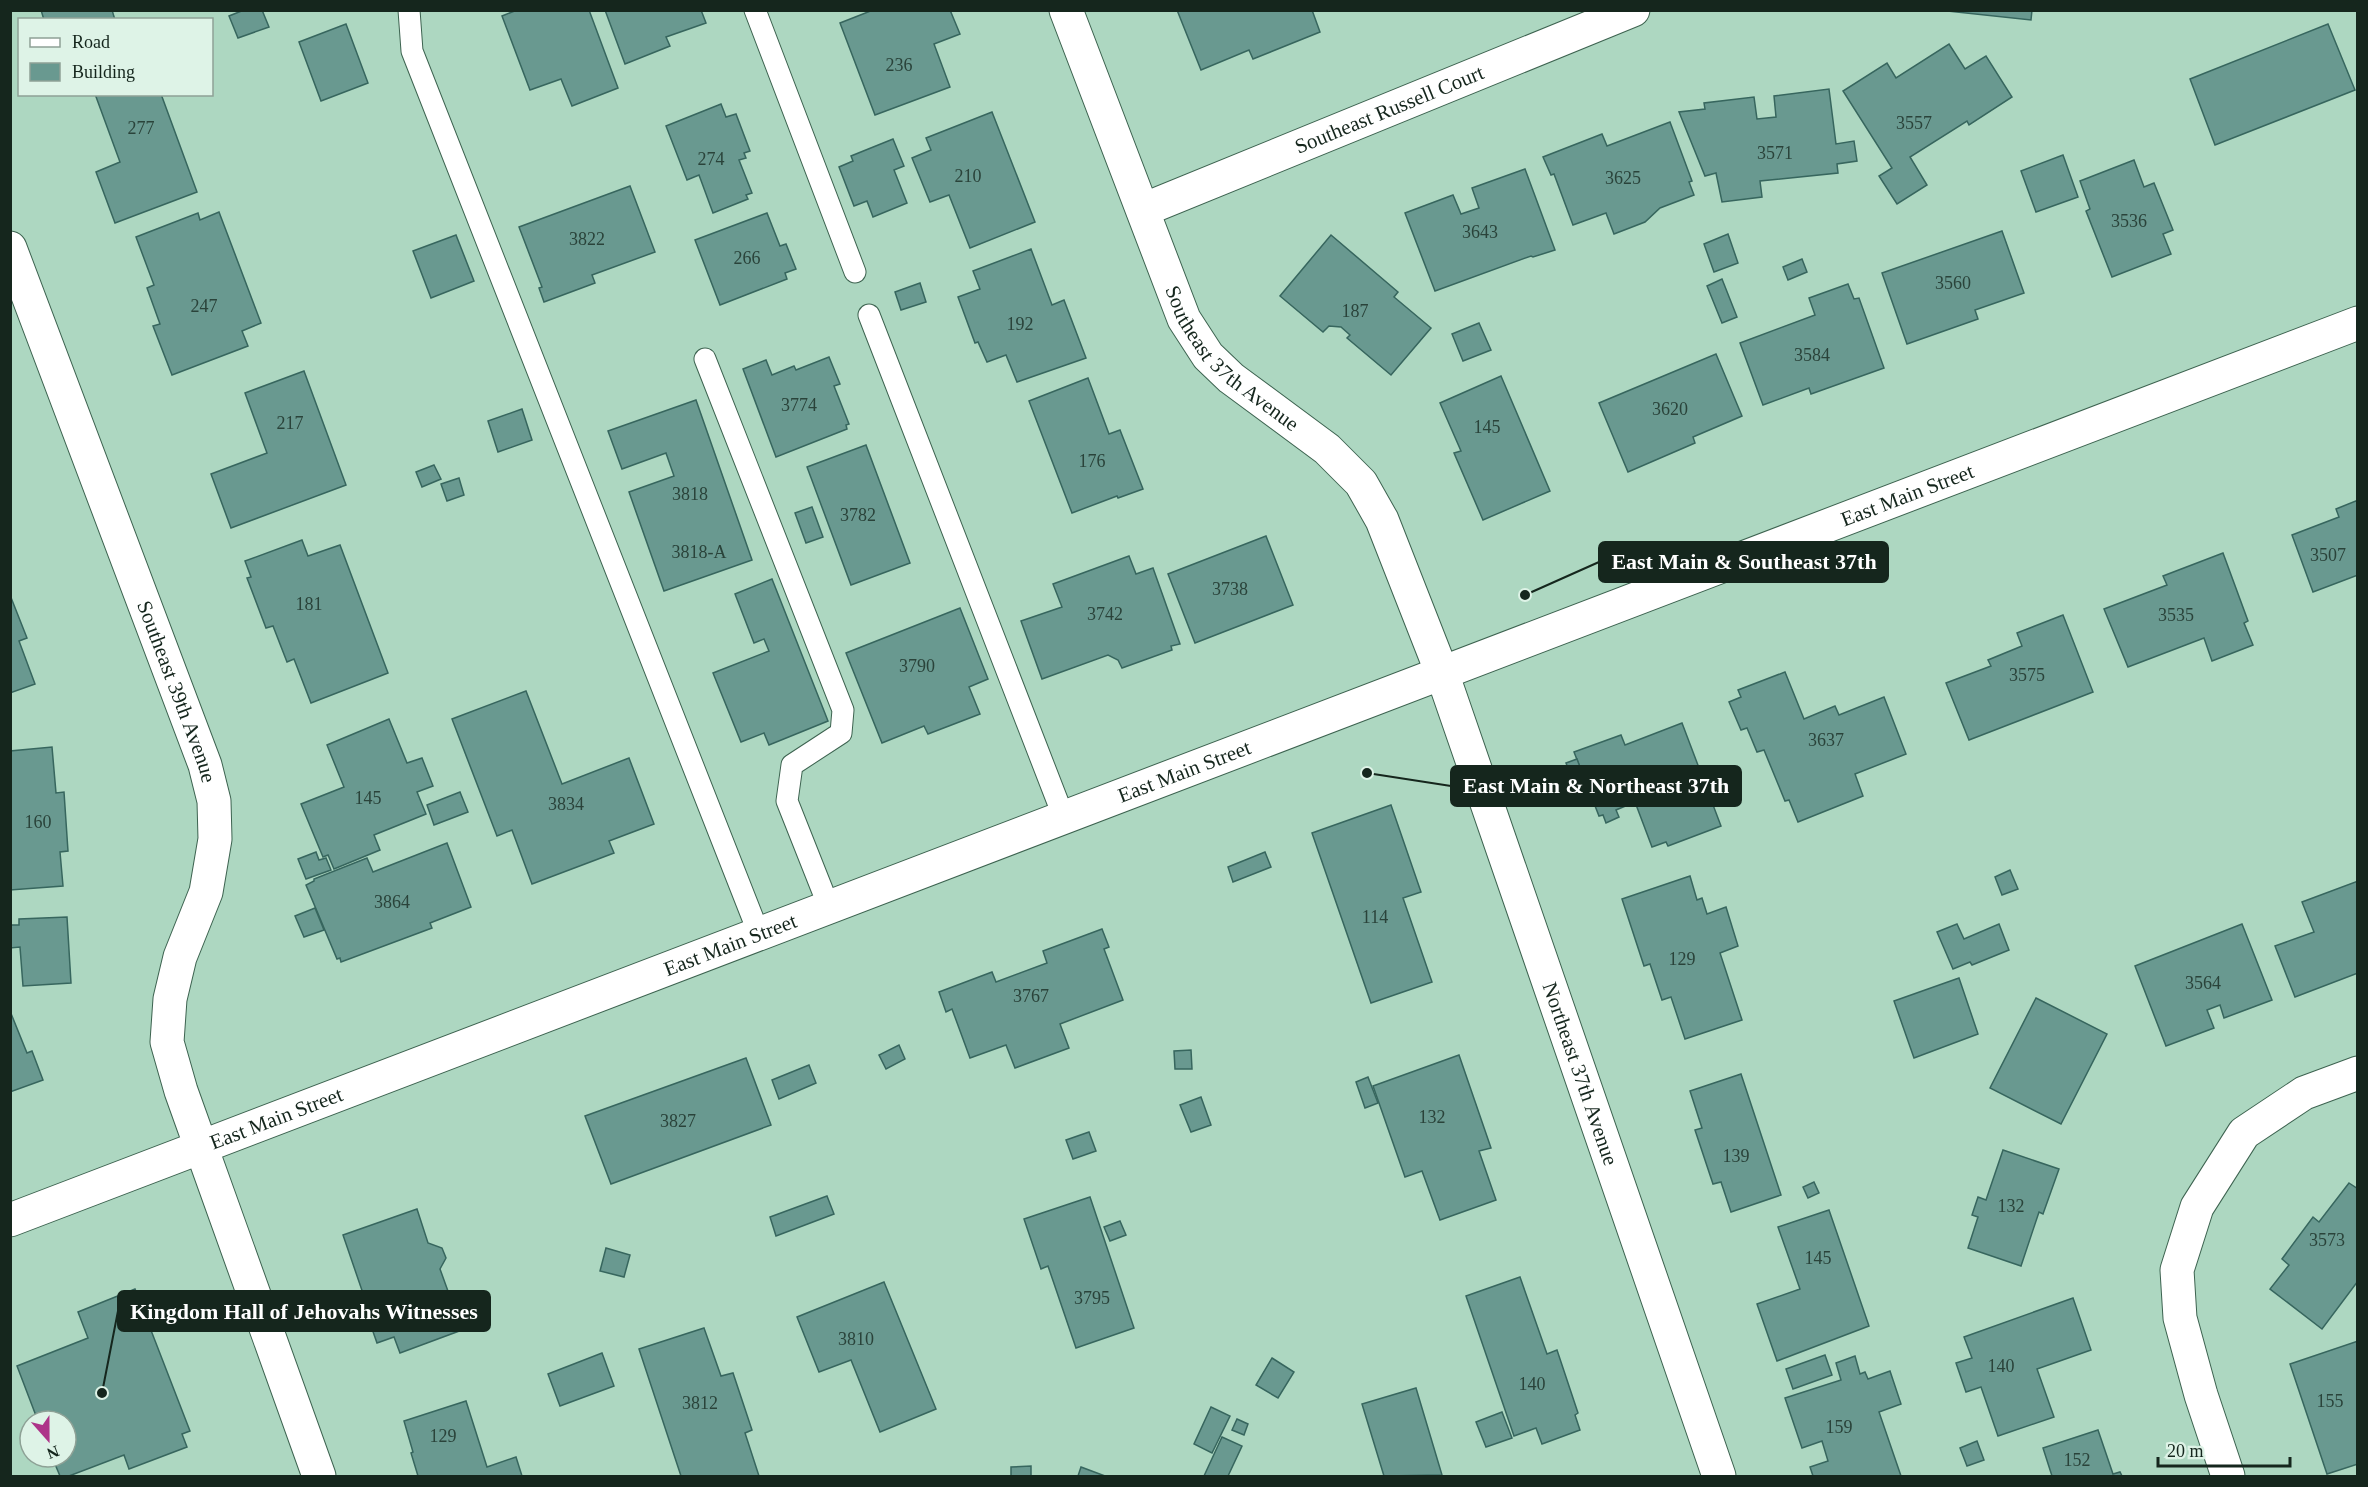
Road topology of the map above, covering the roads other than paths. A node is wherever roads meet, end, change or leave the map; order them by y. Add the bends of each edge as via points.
1 (408, 10) edge
2 (755, 10) edge
3 (1065, 10) edge
4 (1633, 10) edge
5 (1143, 210) junction
6 (10, 248) edge
7 (855, 272) dead end
8 (869, 315) dead end
9 (2358, 323) edge
10 (705, 359) dead end
11 (1442, 673) junction
12 (1064, 818) junction
13 (829, 907) junction
14 (759, 934) junction
15 (2358, 1073) edge
16 (201, 1147) junction
17 (10, 1220) edge
18 (319, 1476) edge
19 (1719, 1476) edge
20 (2228, 1476) edge

1 - 14 lane via 412,51
2 - 7 lane
3 - 5 street, Southeast 37th Avenue
4 - 5 street, Southeast Russell Court
5 - 11 street, Southeast 37th Avenue via 1184,319 1209,356 1231,378 1327,450 1361,483 1382,520
6 - 16 street, Southeast 39th Avenue via 205,765 214,801 215,839 206,892 180,957 170,999 167,1042
8 - 12 lane
9 - 11 street, East Main Street
10 - 13 lane via 843,710 841,733 792,765 787,801
11 - 12 street, East Main Street
11 - 19 street, Northeast 37th Avenue
12 - 13 street, East Main Street
13 - 14 street, East Main Street
14 - 16 street, East Main Street
15 - 20 street via 2304,1093 2244,1133 2197,1207 2177,1270 2180,1318
16 - 17 street, East Main Street
16 - 18 street, Southeast 39th Avenue

